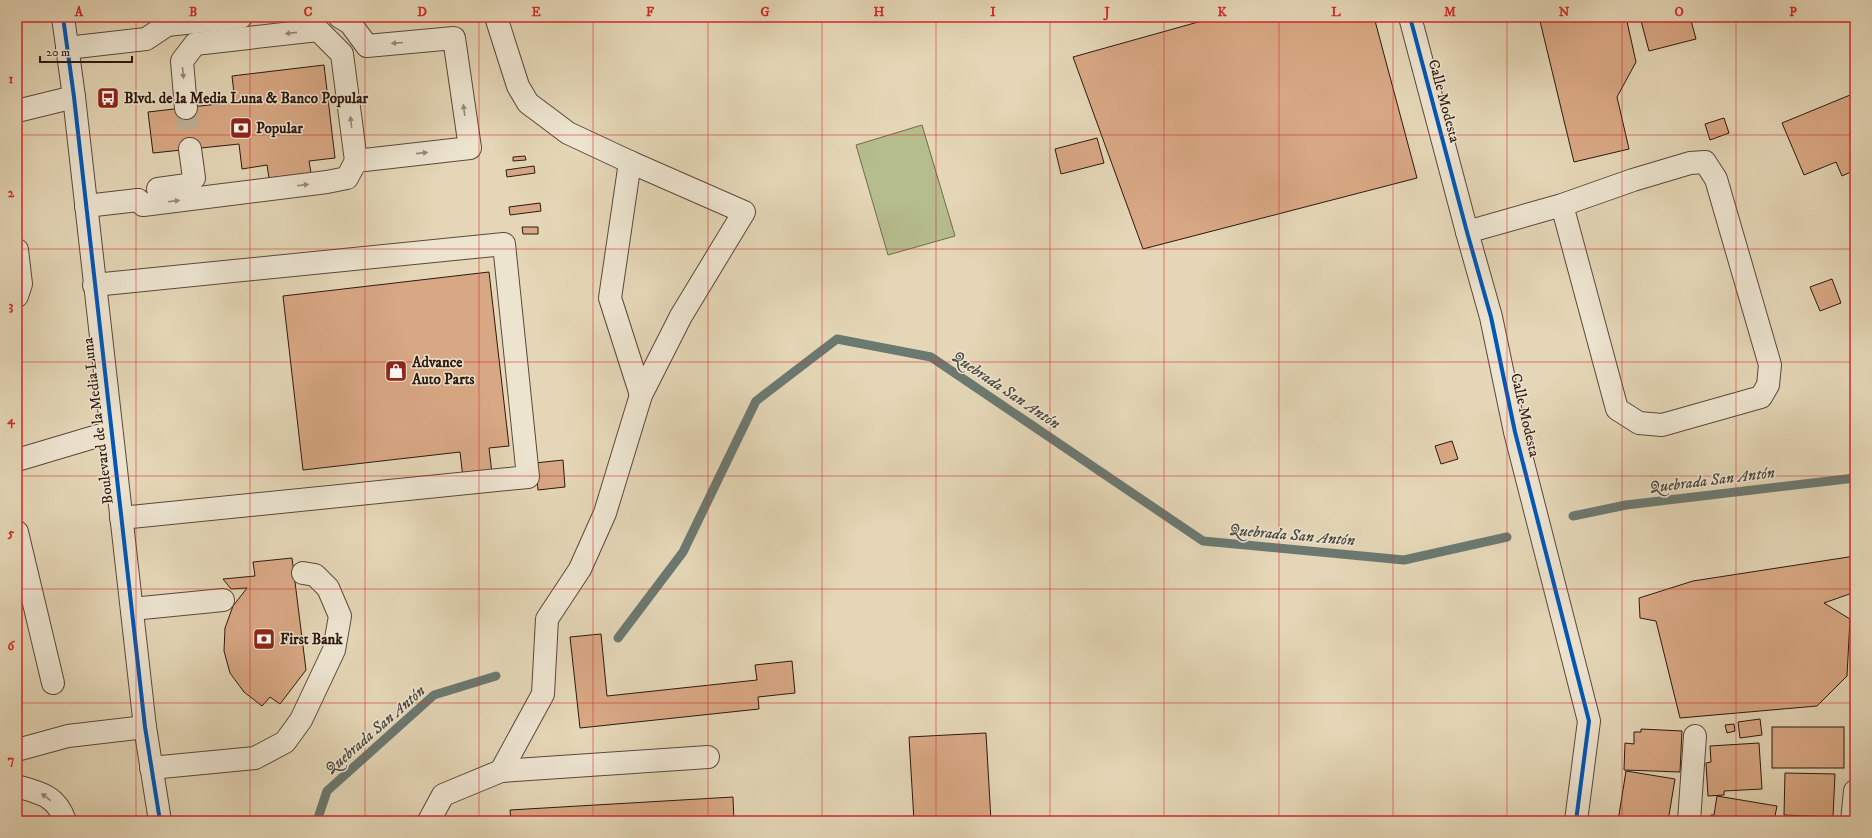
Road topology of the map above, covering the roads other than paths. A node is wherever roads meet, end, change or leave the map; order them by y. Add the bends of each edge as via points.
1 (63, 17) edge
2 (241, 17) edge
3 (340, 17) edge
4 (496, 17) edge
5 (1410, 17) edge
6 (67, 48) junction
7 (74, 97) junction
8 (186, 108) tunnel mouth
9 (17, 111) edge
10 (190, 149) tunnel mouth
11 (356, 161) junction
12 (630, 162) junction
13 (138, 200) junction
14 (1562, 205) junction
15 (86, 206) junction
16 (1467, 232) junction
17 (17, 250) edge
18 (94, 285) junction
19 (17, 296) edge
20 (640, 395) junction
21 (111, 432) junction
22 (17, 460) edge
23 (121, 518) junction
24 (17, 532) edge
25 (303, 573) dead end
26 (223, 600) dead end
27 (132, 609) junction
28 (53, 683) dead end
29 (145, 727) junction
30 (1694, 736) dead end
31 (17, 750) edge
32 (708, 757) dead end
33 (152, 768) junction
34 (501, 771) junction
35 (17, 788) edge
36 (1855, 791) edge
37 (65, 821) edge
38 (160, 821) edge
39 (429, 821) edge
40 (1576, 821) edge
41 (1689, 821) edge
42 (1852, 821) edge

1 - 6 street, Boulevard de la Media Luna
2 - 6 street via 167,25 146,40
11 -> 3 street via 470,148 454,38 367,46 350,23
4 - 12 street via 518,86 528,103 568,133
5 - 16 street, Calle Modesta
6 - 7 street, Boulevard de la Media Luna
7 - 9 street
7 - 15 street, Boulevard de la Media Luna
11 -> 8 street via 342,54 318,30 195,44 182,61
10 - 13 street via 194,178 187,185 142,192
13 -> 11 street via 143,205 327,182 347,178
12 - 20 street via 610,298
12 - 20 street via 744,212 681,316
13 - 15 street
14 - 14 street via 1617,409 1640,423 1662,425 1761,397 1768,385 1770,366 1716,179 1705,162 1690,163
14 - 16 street
15 - 18 street, Boulevard de la Media Luna
16 - 40 street, Calle Modesta via 1491,317 1515,432 1589,721
17 - 19 street via 21,284
18 - 21 street, Boulevard de la Media Luna
18 - 23 street via 504,244 528,477
20 - 34 street via 605,513 580,568 547,619 543,694
21 - 22 street
21 - 23 street, Boulevard de la Media Luna
23 - 27 street, Boulevard de la Media Luna
24 - 28 street
25 - 33 street via 315,575 328,588 340,616 334,650 301,720 285,742 255,758
26 - 27 street
27 - 29 street, Boulevard de la Media Luna
29 - 31 street via 68,736
29 - 33 street, Boulevard de la Media Luna
30 - 41 street
32 - 34 street
33 - 38 street, Boulevard de la Media Luna
34 - 39 street via 443,795
37 -> 35 street via 62,811 44,794
36 - 42 street

